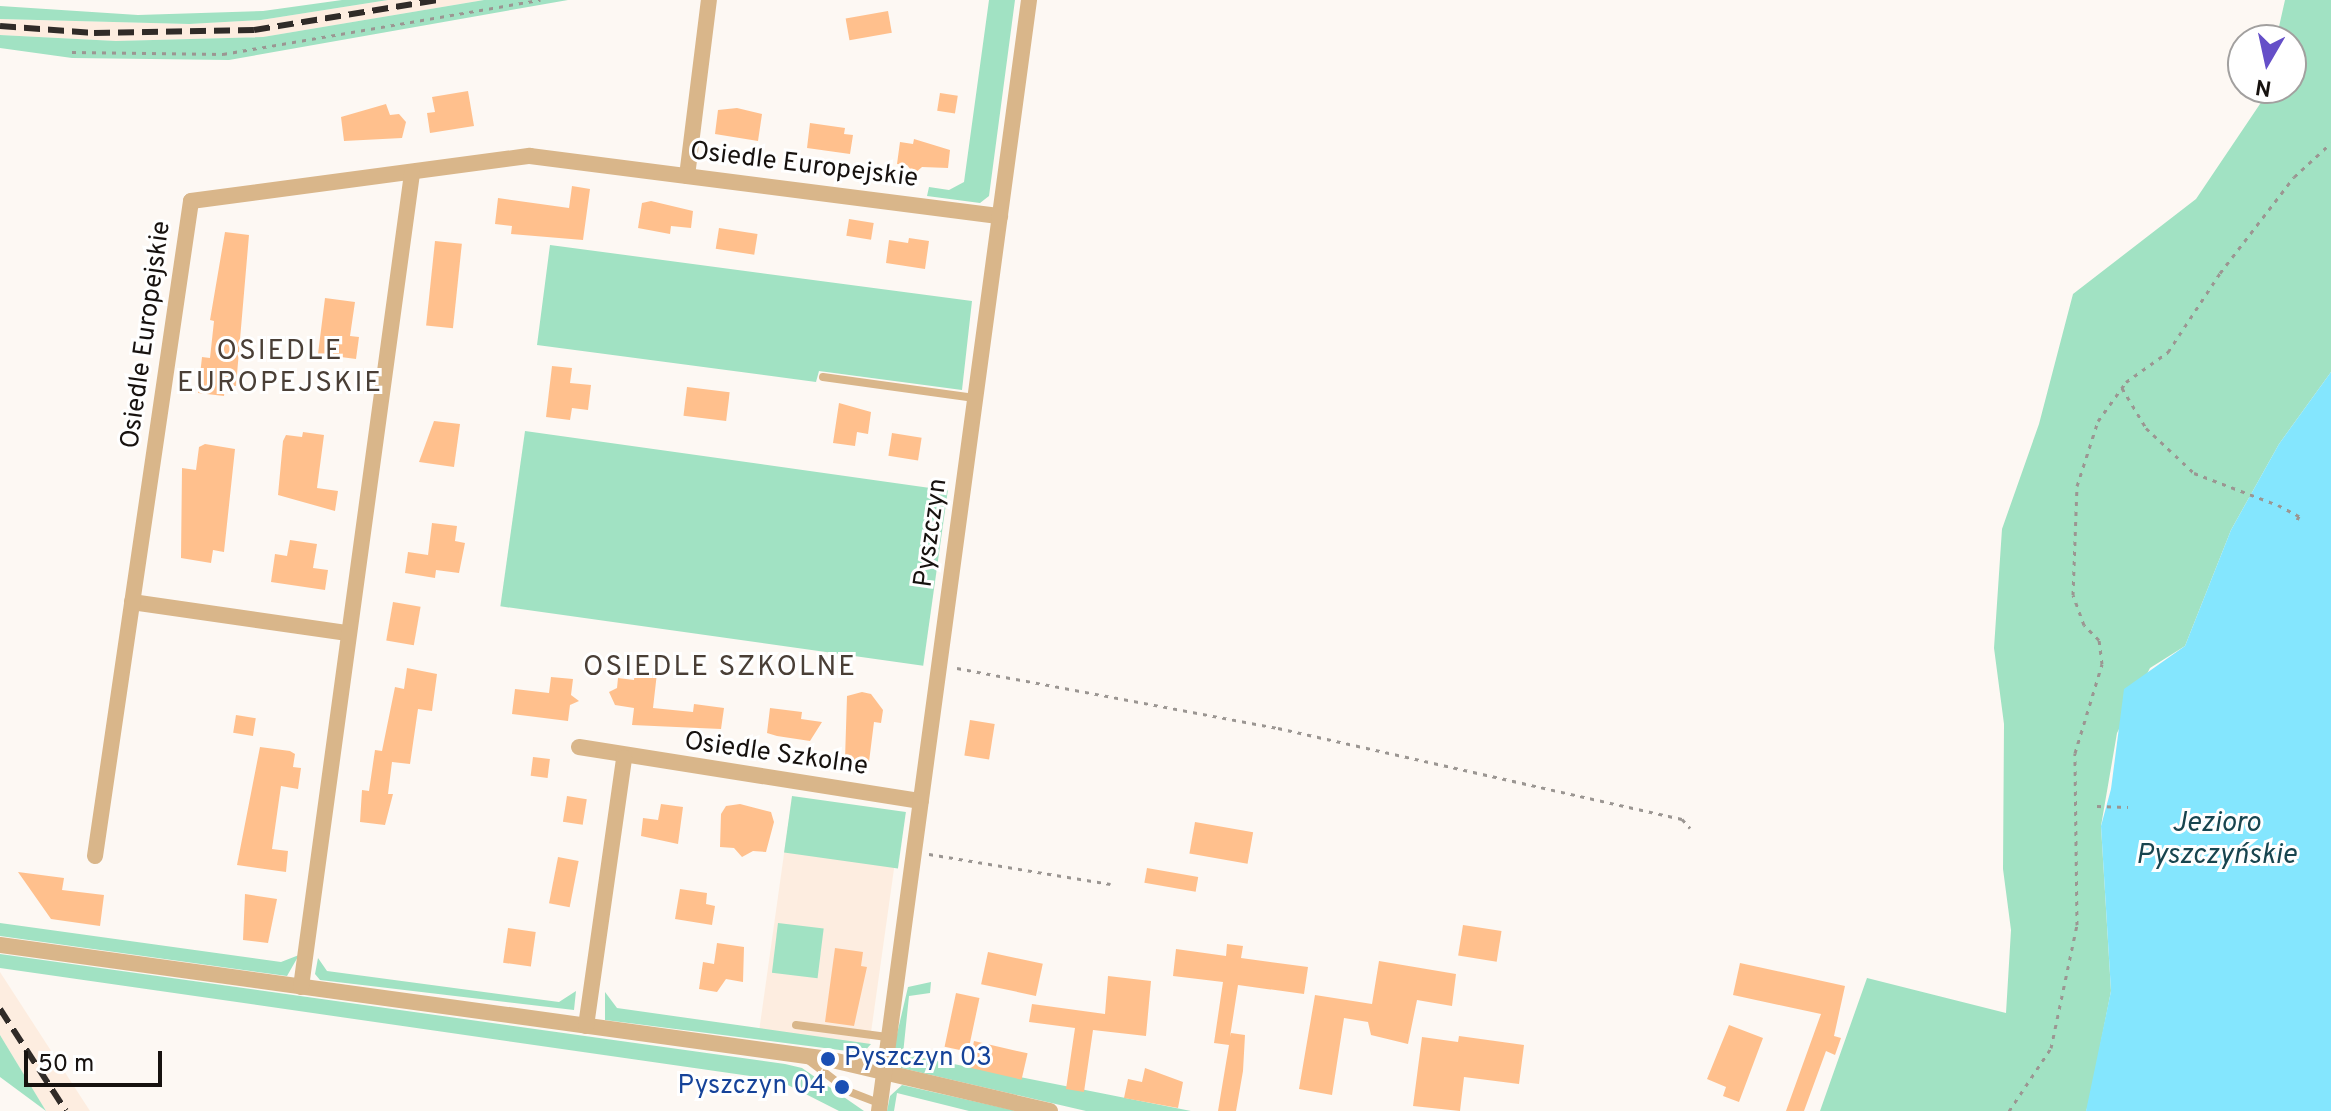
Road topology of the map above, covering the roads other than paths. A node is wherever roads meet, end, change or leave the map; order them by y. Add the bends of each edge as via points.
1 (709, 0) edge
2 (1029, 0) edge
3 (412, 173) junction
4 (687, 176) junction
5 (1000, 216) junction
6 (823, 377) dead end
7 (975, 398) junction
8 (132, 602) junction
9 (348, 633) junction
10 (579, 747) dead end
11 (624, 758) junction
12 (921, 801) junction
13 (95, 856) dead end
14 (0, 945) edge
15 (301, 987) junction
16 (796, 1025) dead end
17 (586, 1026) junction
18 (887, 1037) junction
19 (804, 1055) junction
20 (882, 1073) junction
21 (879, 1107) edge
22 (1050, 1111) edge

1 - 4 street
2 - 5 street, Pyszczyn
3 - 4 street, Osiedle Europejskie via 530,156
3 - 8 street, Osiedle Europejskie via 191,201
3 - 9 street
4 - 5 street, Osiedle Europejskie
5 - 7 street, Pyszczyn
6 - 7 lane
7 - 12 street, Pyszczyn
8 - 9 street
8 - 13 street, Osiedle Europejskie
9 - 15 street
10 - 11 street, Osiedle Szkolne
11 - 12 street, Osiedle Szkolne
11 - 17 street
12 - 18 street, Pyszczyn
14 - 15 street
15 - 17 street
16 - 18 lane
17 - 19 street
18 - 20 street, Pyszczyn
19 - 20 street
19 - 21 lane via 850,1092
20 - 21 street, Pyszczyn
20 - 22 street

